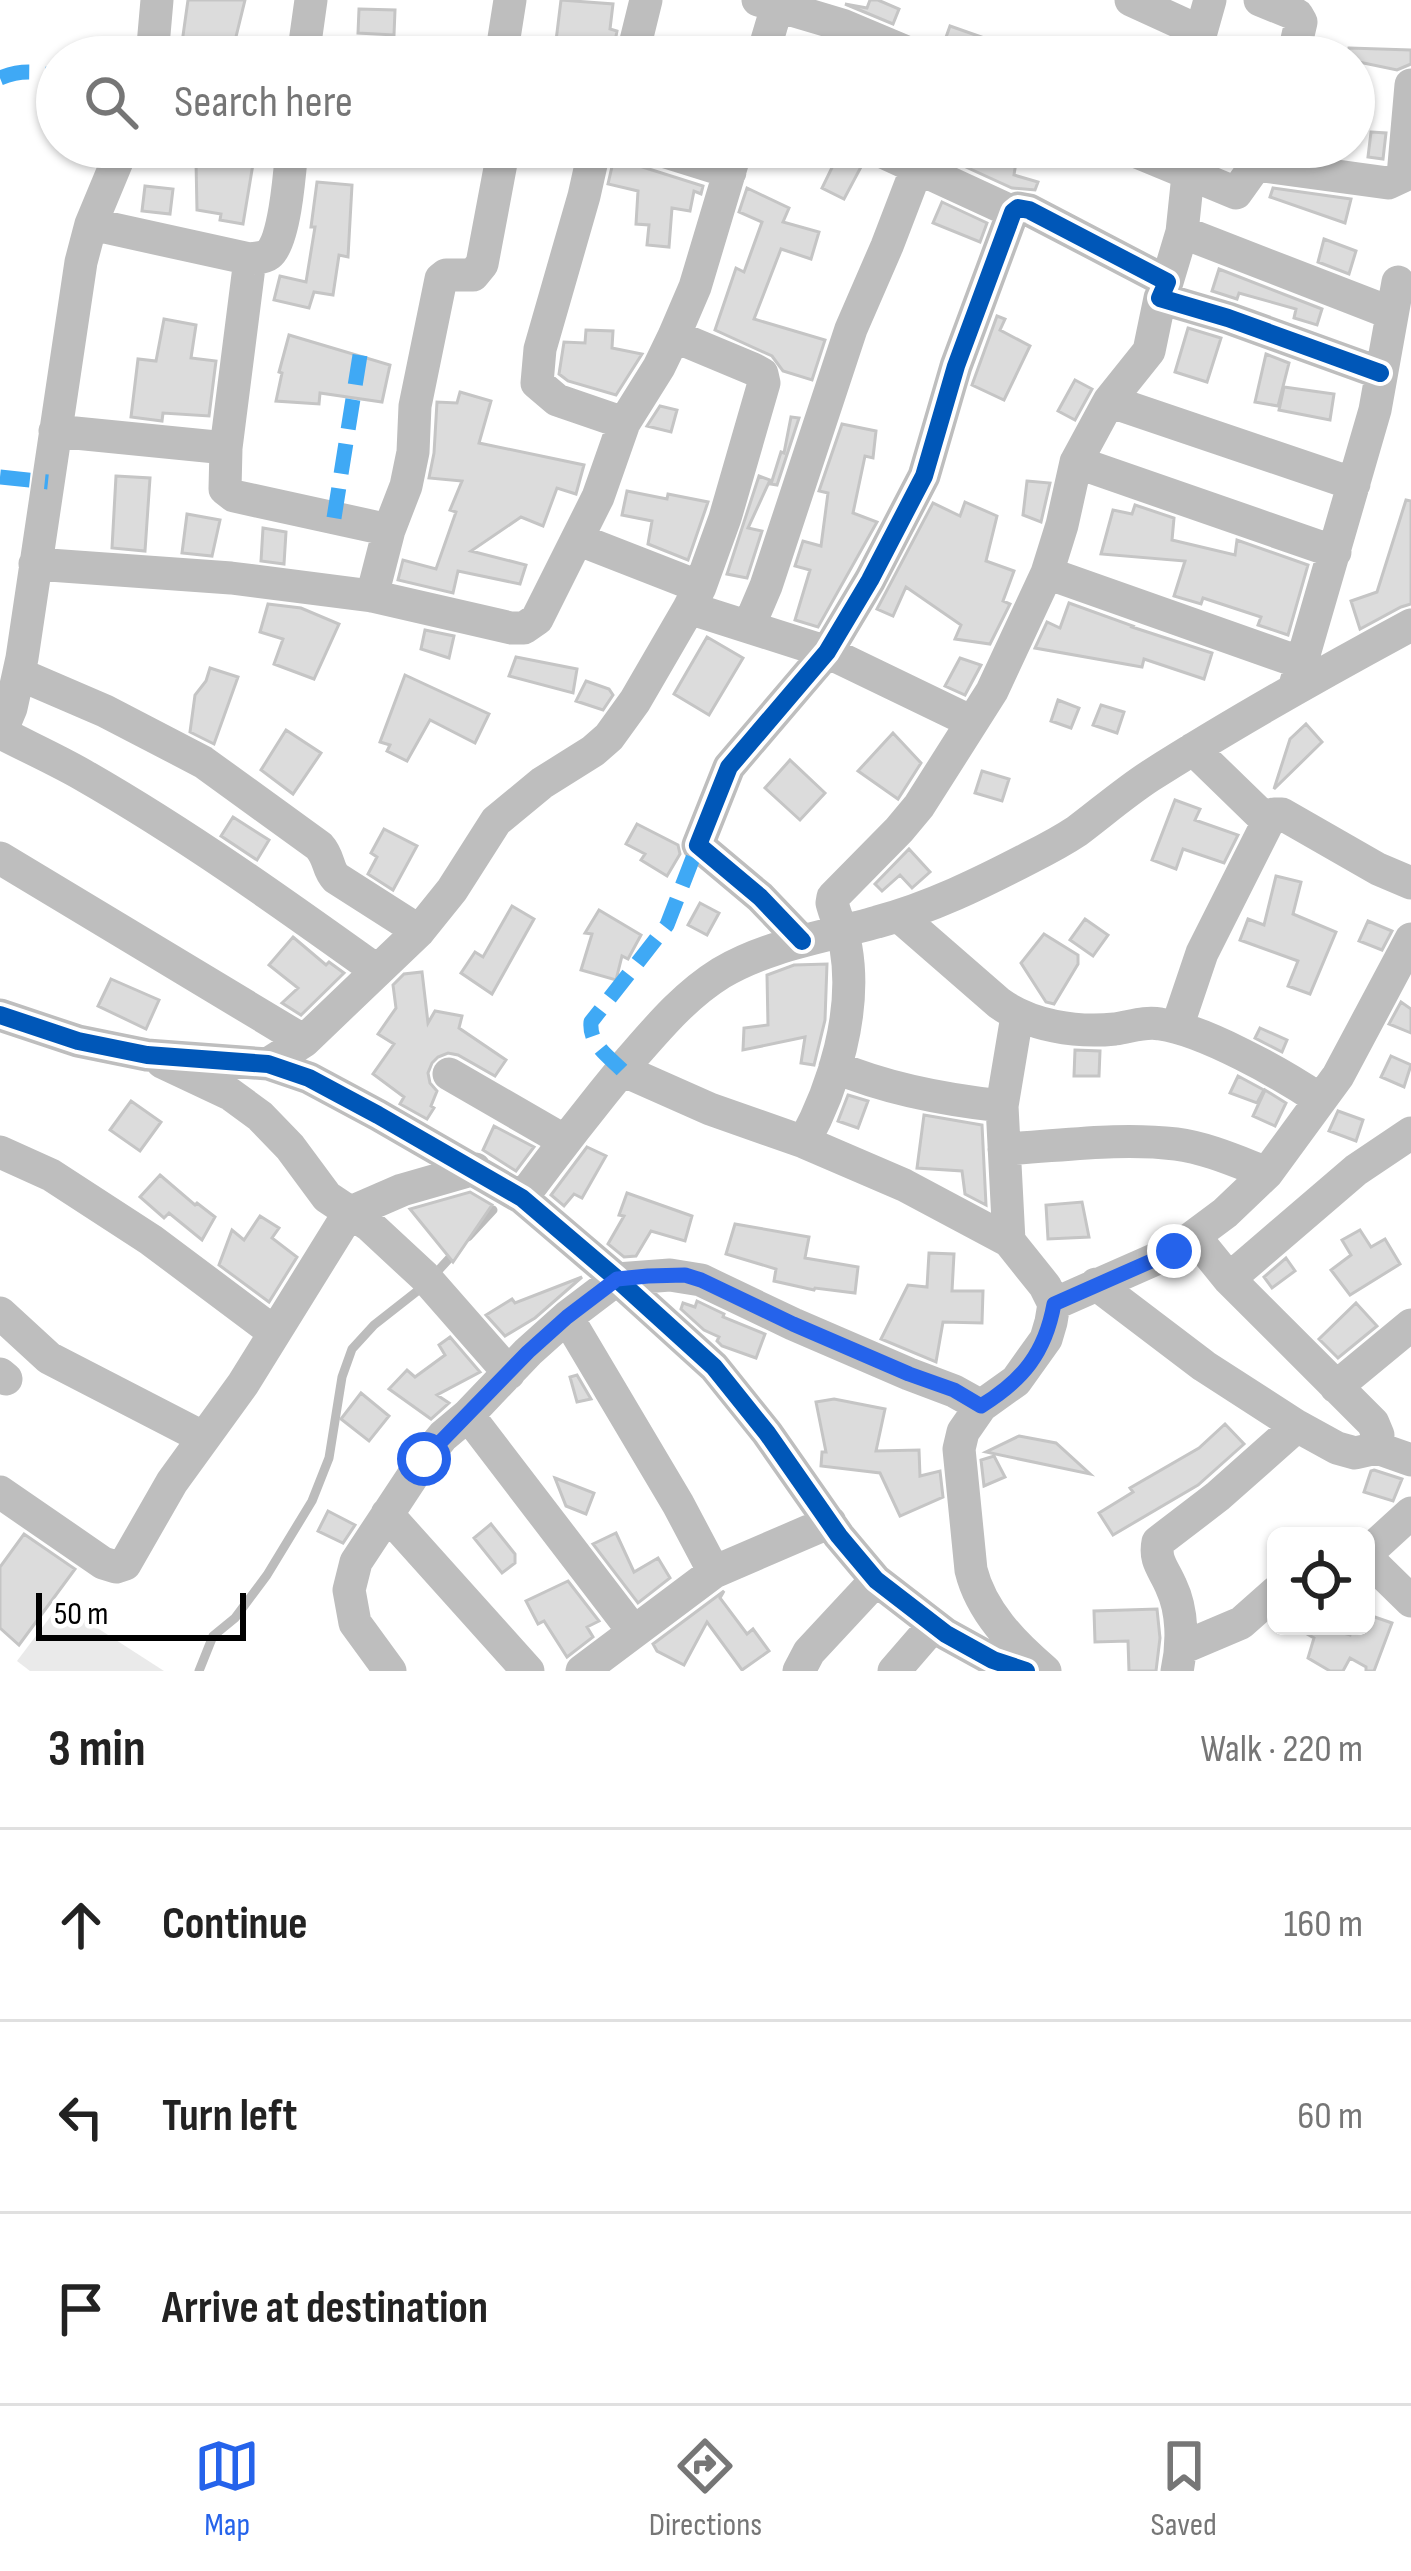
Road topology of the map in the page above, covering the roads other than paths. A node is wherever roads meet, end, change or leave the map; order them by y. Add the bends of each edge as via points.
1 (157, 0) edge
2 (310, 0) edge
3 (510, 0) edge
4 (646, 0) edge
5 (1131, 0) edge
6 (1261, 0) edge
7 (772, 2) edge
8 (1208, 30) edge
9 (154, 36) edge
10 (306, 36) edge
11 (504, 36) edge
12 (637, 36) edge
13 (766, 36) edge
14 (868, 36) edge
15 (1298, 36) edge
16 (1411, 85) edge
17 (114, 168) edge
18 (289, 168) edge
19 (500, 168) edge
20 (590, 168) edge
21 (731, 168) edge
22 (917, 168) edge
23 (938, 168) edge
24 (1191, 168) edge
25 (1202, 168) edge
26 (1252, 168) edge
27 (1316, 168) edge
28 (1013, 212) junction
29 (91, 224) junction
30 (1182, 232) junction
31 (250, 260) junction
32 (1164, 290) junction
33 (674, 336) junction
34 (1380, 374) junction
35 (1109, 401) junction
36 (624, 423) junction
37 (55, 431) junction
38 (226, 448) junction
39 (1076, 462) junction
40 (1354, 484) junction
41 (389, 530) junction
42 (578, 539) junction
43 (1335, 552) junction
44 (35, 564) junction
45 (1047, 573) junction
46 (372, 596) junction
47 (694, 598) junction
48 (1411, 625) edge
49 (748, 626) junction
50 (827, 652) junction
51 (19, 674) junction
52 (1296, 676) junction
53 (972, 722) junction
54 (0, 734) edge
55 (1193, 748) junction
56 (1268, 821) junction
57 (0, 858) edge
58 (1411, 883) edge
59 (899, 916) junction
60 (419, 931) junction
61 (841, 932) junction
62 (1411, 939) edge
63 (802, 941) junction
64 (376, 970) junction
65 (0, 1015) edge
66 (1017, 1016) junction
67 (1177, 1027) junction
68 (304, 1041) junction
69 (147, 1055) junction
70 (268, 1064) junction
71 (835, 1067) junction
72 (622, 1070) junction
73 (449, 1074) dead end
74 (1319, 1099) junction
75 (1002, 1106) junction
76 (1411, 1132) edge
77 (565, 1141) junction
78 (804, 1142) junction
79 (1004, 1149) junction
80 (0, 1152) edge
81 (475, 1169) junction
82 (1267, 1174) junction
83 (522, 1198) junction
84 (350, 1213) junction
85 (1194, 1236) junction
86 (1009, 1241) junction
87 (617, 1279) junction
88 (1229, 1279) junction
89 (1096, 1284) junction
90 (1054, 1304) junction
91 (0, 1313) edge
92 (567, 1317) junction
93 (1411, 1325) edge
94 (274, 1332) junction
95 (509, 1373) junction
96 (1336, 1387) junction
97 (981, 1406) junction
98 (468, 1415) junction
99 (1297, 1426) junction
100 (204, 1438) junction
101 (1377, 1448) junction
102 (1411, 1460) edge
103 (0, 1492) edge
104 (1411, 1513) edge
105 (387, 1514) junction
106 (830, 1522) junction
107 (1375, 1547) edge
108 (1375, 1565) edge
109 (714, 1572) junction
110 (876, 1580) junction
111 (1267, 1600) edge
112 (1411, 1600) edge
113 (932, 1626) junction
114 (634, 1632) junction
115 (1179, 1659) edge
116 (390, 1671) edge
117 (528, 1671) edge
118 (582, 1671) edge
119 (799, 1671) edge
120 (894, 1671) edge
121 (1026, 1671) edge
122 (1045, 1671) edge

1 - 9 street
2 - 10 street
3 - 11 street
4 - 12 street
5 - 8 street
6 - 15 street via 1297,15
7 - 13 street
7 - 14 street
16 - 27 street via 1402,176 1388,183
17 - 29 street
18 - 31 street via 274,248
19 - 41 street via 482,264 473,274 441,279 406,486
20 - 36 street via 537,383 557,400
21 - 33 street
22 - 49 street via 851,329
23 - 28 street
24 - 30 street
25 - 26 street via 1236,193
28 - 32 street via 1029,209
28 - 50 street via 924,476
29 - 31 street
29 - 37 street
30 - 32 street
30 - 34 street via 1394,297
31 - 38 street
32 - 34 street
32 - 35 street via 1149,351
33 - 36 street
33 - 47 street via 753,369 764,383
34 - 40 street
35 - 39 street
35 - 40 street
36 - 42 street
37 - 38 street
37 - 44 street
38 - 41 street via 224,489 234,496
39 - 43 street
39 - 45 street
40 - 43 street
41 - 46 street
42 - 46 street via 537,619 524,628
42 - 47 street
43 - 52 street
44 - 46 street
44 - 51 street
45 - 52 street
45 - 53 street
47 - 49 street
47 - 60 street via 609,737 496,821
48 - 52 street
49 - 50 street
50 - 53 street
50 - 63 street via 735,757 698,845
51 - 54 street
51 - 60 street via 203,762 319,846 336,878
52 - 55 street
53 - 61 street via 919,806 833,897
54 - 64 street via 158,820
55 - 56 street
55 - 59 street via 1073,833
56 - 58 street via 1288,817
56 - 67 street via 1202,953
57 - 68 street
59 - 61 street
59 - 66 street
60 - 64 street
61 - 63 street
61 - 71 street via 846,1001
62 - 74 street
63 - 72 street via 721,974 683,1002
64 - 68 street
65 - 69 street
66 - 67 street via 1083,1028
66 - 75 street
67 - 74 street
68 - 70 street
69 - 70 street
69 - 84 street via 260,1116 327,1198
70 - 81 street via 309,1078
71 - 75 street
71 - 78 street
72 - 77 street
72 - 78 street
73 - 77 street
74 - 82 street
75 - 79 street
76 - 88 street
77 - 83 street
78 - 86 street
79 - 82 street via 1180,1145
79 - 86 street
80 - 94 street via 151,1240
81 - 83 street
81 - 84 street
82 - 85 street
83 - 87 street
84 - 94 street
84 - 95 street via 424,1276
85 - 88 street
85 - 89 street
86 - 90 street
87 - 92 street
87 - 97 street via 701,1280
87 - 106 street via 714,1367
88 - 96 street
89 - 90 street
89 - 99 street
90 - 97 street via 1033,1360
91 - 100 street via 49,1358
92 - 95 street
92 - 109 street
93 - 96 street
94 - 100 street
95 - 98 street
96 - 101 street via 1373,1423
97 - 122 street via 959,1449 975,1588
98 - 105 street via 424,1459
98 - 114 street
99 - 101 street via 1355,1454
99 - 115 street via 1158,1542
100 - 103 street via 116,1567
101 - 102 street
104 - 107 street
105 - 116 street via 356,1562 349,1590 355,1623
105 - 117 street
106 - 109 street
106 - 110 street
108 - 112 street
109 - 114 street
110 - 113 street
110 - 119 street
111 - 115 street
113 - 120 street
113 - 121 street
114 - 118 street

